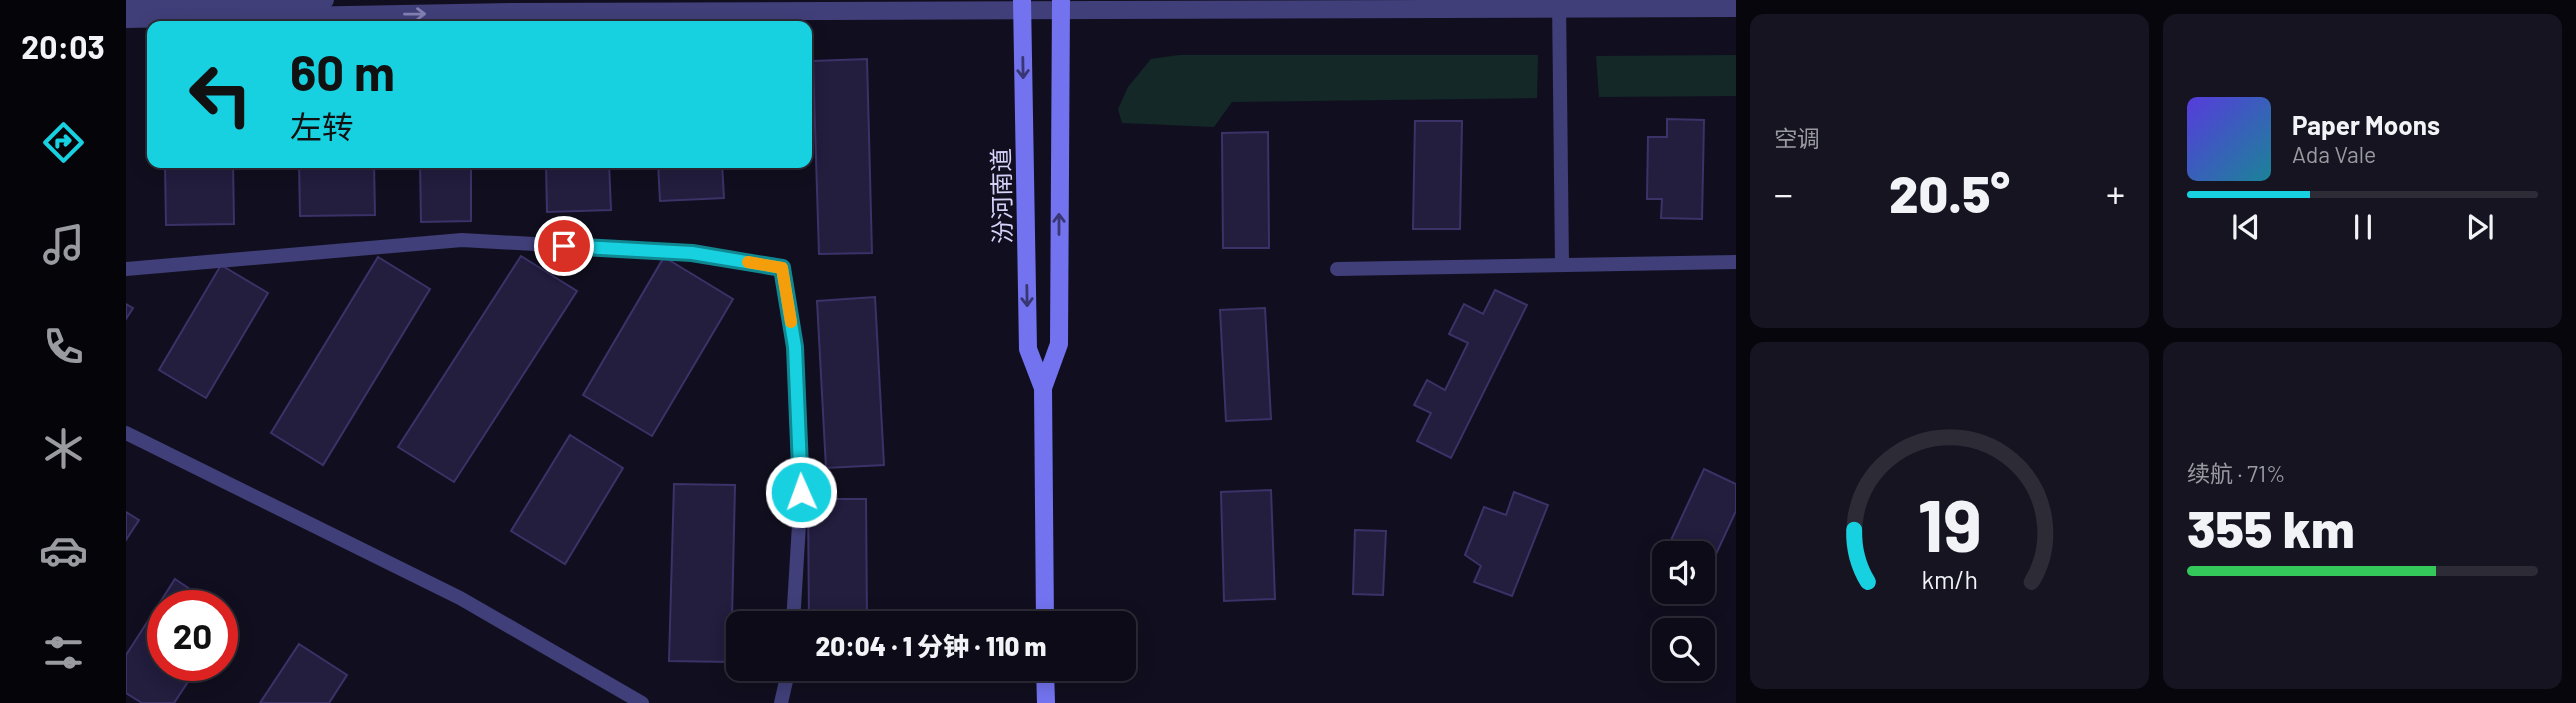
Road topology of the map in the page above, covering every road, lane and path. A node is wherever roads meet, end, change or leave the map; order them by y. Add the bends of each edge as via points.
1 (325, 0) edge
2 (126, 5) edge
3 (1559, 5) edge
4 (1022, 6) edge
5 (1061, 6) edge
6 (1736, 8) edge
7 (126, 19) edge
8 (1736, 262) edge
9 (1562, 265) junction
10 (126, 269) edge
11 (1337, 269) dead end
12 (1043, 388) junction
13 (126, 433) edge
14 (794, 611) edge
15 (1045, 611) edge
16 (786, 681) edge
17 (1045, 681) edge
18 (642, 703) edge
19 (781, 703) edge
20 (1045, 703) edge

1 - 2 street
3 - 5 street
3 - 6 street
3 - 9 lane
4 - 5 street
7 -> 4 street
4 -> 12 main road, 汾河南道 via 1028,349
12 -> 5 main road, 汾河南道 via 1059,344
8 - 9 lane
9 - 11 lane
10 - 14 lane via 462,240 692,253 782,268 795,347 801,492
12 - 15 main road, 汾河南道
13 - 18 lane via 460,598
16 - 19 lane
17 - 20 main road

